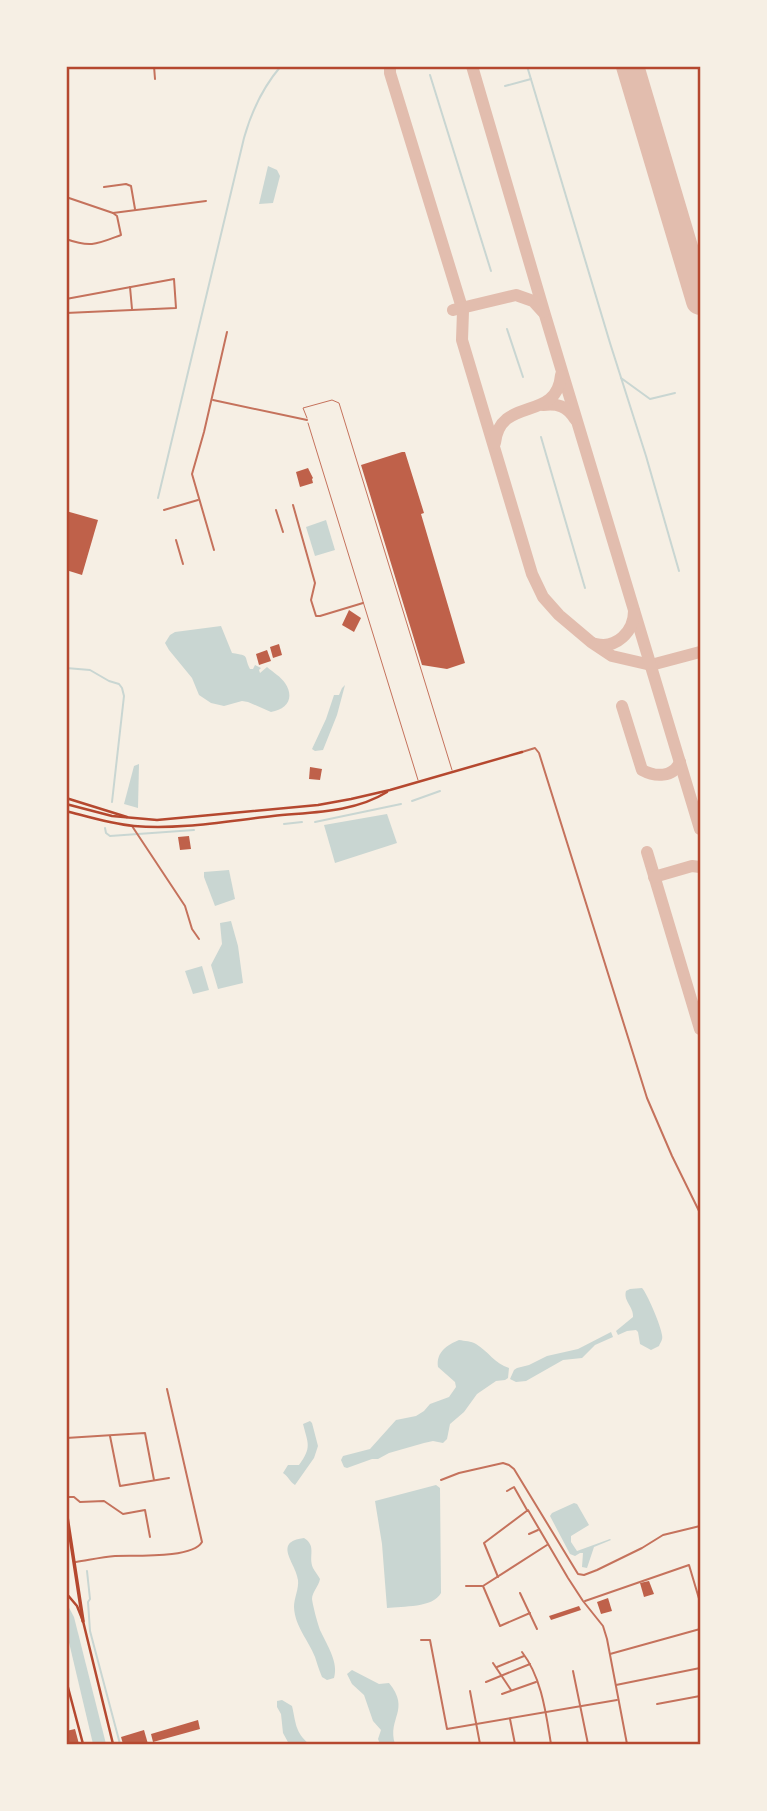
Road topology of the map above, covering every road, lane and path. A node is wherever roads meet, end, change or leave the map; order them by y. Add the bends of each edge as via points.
1 (154, 66) edge
2 (155, 79) dead end
3 (104, 187) dead end
4 (66, 197) edge
5 (205, 201) dead end
6 (135, 210) junction
7 (113, 213) junction
8 (66, 239) edge
9 (130, 287) junction
10 (66, 299) edge
11 (132, 310) junction
12 (66, 313) edge
13 (227, 332) dead end
14 (212, 400) junction
15 (307, 420) junction
16 (199, 500) junction
17 (293, 505) dead end
18 (163, 510) dead end
19 (276, 510) dead end
20 (283, 532) dead end
21 (176, 540) dead end
22 (214, 550) dead end
23 (183, 564) dead end
24 (363, 603) junction
25 (522, 752) joint
26 (453, 772) junction
27 (418, 782) junction
28 (390, 790) junction
29 (66, 799) edge
30 (66, 804) edge
31 (66, 811) edge
32 (131, 818) junction
33 (131, 826) junction
34 (199, 939) dead end
35 (701, 1213) edge
36 (167, 1389) dead end
37 (110, 1435) junction
38 (66, 1438) edge
39 (169, 1478) dead end
40 (154, 1480) junction
41 (442, 1480) dead end
42 (507, 1491) dead end
43 (66, 1497) edge
44 (66, 1510) edge
45 (527, 1510) junction
46 (701, 1526) edge
47 (539, 1529) junction
48 (529, 1534) dead end
49 (150, 1537) dead end
50 (548, 1545) junction
51 (75, 1562) junction
52 (498, 1577) junction
53 (466, 1586) dead end
54 (483, 1586) junction
55 (66, 1593) edge
56 (520, 1593) dead end
57 (583, 1601) junction
58 (701, 1602) edge
59 (530, 1613) junction
60 (83, 1621) junction
61 (537, 1629) dead end
62 (701, 1629) edge
63 (421, 1640) dead end
64 (610, 1654) junction
65 (494, 1663) dead end
66 (531, 1663) junction
67 (496, 1667) junction
68 (701, 1668) edge
69 (573, 1671) dead end
70 (502, 1675) junction
71 (66, 1680) edge
72 (486, 1682) dead end
73 (537, 1682) junction
74 (615, 1685) junction
75 (470, 1690) dead end
76 (512, 1691) junction
77 (502, 1694) dead end
78 (701, 1696) edge
79 (618, 1699) junction
80 (657, 1704) dead end
81 (580, 1706) junction
82 (545, 1713) junction
83 (510, 1719) junction
84 (477, 1725) junction
85 (83, 1745) edge
86 (113, 1745) edge
87 (480, 1745) edge
88 (515, 1745) edge
89 (551, 1745) edge
90 (587, 1745) edge
91 (627, 1745) edge

1 - 2 street
3 - 6 street via 131,186
4 - 7 street
5 - 6 street
6 - 7 street
7 - 8 street via 121,235 91,245
9 - 10 street
9 - 11 street
9 - 11 street via 174,279 176,308
11 - 12 street
13 - 14 street
14 - 15 street
14 - 16 street via 192,474
15 - 24 lane
15 - 26 lane via 303,408 332,400 339,403
16 - 18 street
16 - 22 street
17 - 24 street via 315,583 311,600 316,616
19 - 20 street
21 - 23 street
24 - 27 lane
25 - 26 main road
25 - 35 street via 535,748 539,752 650,1106
26 - 27 main road
27 - 28 main road
28 - 32 main road via 308,806 175,820
28 - 33 main road via 339,809 172,827
29 - 32 main road
30 - 32 main road
31 - 33 main road
33 - 34 street via 185,906
36 - 51 street via 200,1546 150,1557
37 - 38 street
37 - 40 street via 145,1433
37 - 40 street via 120,1486
39 - 40 street
41 - 46 street via 509,1465 578,1574 607,1565 663,1535
42 - 45 street via 513,1487
43 - 49 street via 80,1502 104,1501 123,1514 145,1510
44 - 51 main road
45 - 47 street
45 - 52 street via 484,1543
47 - 48 street
47 - 50 street
50 - 52 street
50 - 57 street
51 - 60 main road
52 - 54 street
53 - 54 street
54 - 59 street via 500,1626
55 - 60 main road
56 - 59 street
57 - 58 street via 689,1565
57 - 64 street via 603,1626
59 - 61 street
60 - 86 main road
62 - 64 street
63 - 84 street via 430,1640 447,1729
64 - 74 street
65 - 67 street
66 - 67 street via 524,1654
66 - 70 street
66 - 73 street
67 - 70 street
68 - 74 street
69 - 81 street
70 - 72 street
70 - 76 street
71 - 85 main road
73 - 76 street
73 - 82 street
74 - 79 street
75 - 84 street
76 - 77 street
78 - 80 street
79 - 81 street
79 - 91 street
81 - 82 street
81 - 90 street
82 - 83 street
82 - 89 street
83 - 84 street
83 - 88 street
84 - 87 street

